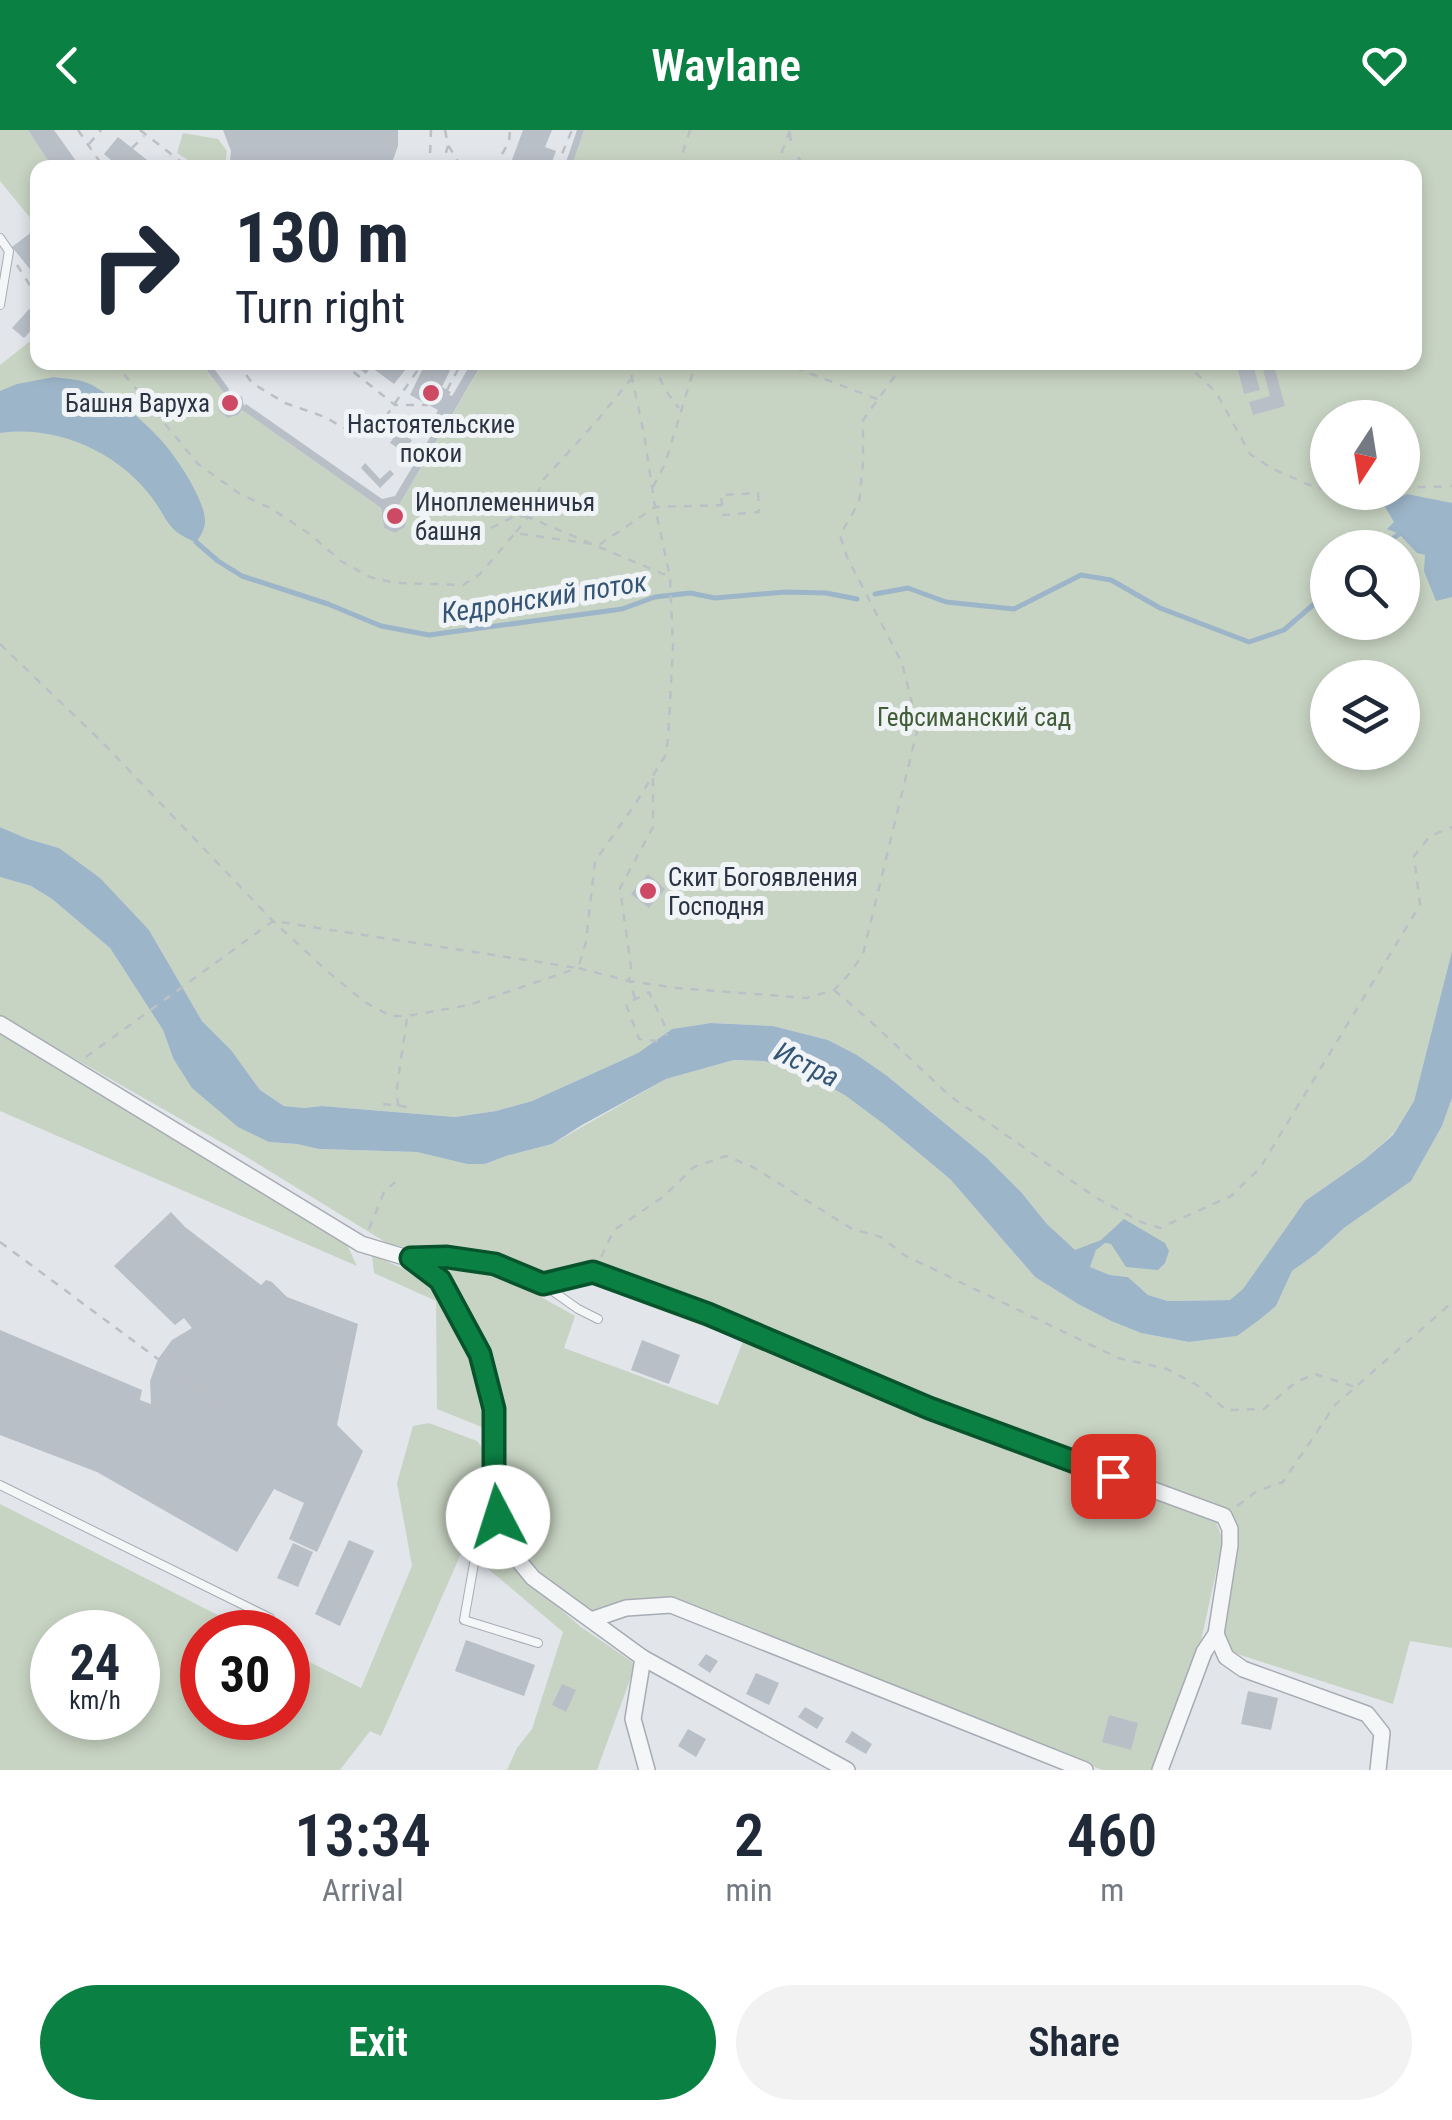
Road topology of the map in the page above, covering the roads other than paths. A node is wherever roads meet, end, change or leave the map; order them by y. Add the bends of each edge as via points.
1 (0, 238) edge
2 (0, 306) edge
3 (0, 1024) edge
4 (411, 1258) junction
5 (543, 1284) junction
6 (598, 1319) dead end
7 (0, 1485) edge
8 (498, 1517) junction
9 (254, 1610) edge
10 (591, 1620) junction
11 (1216, 1634) junction
12 (538, 1642) dead end
13 (643, 1658) junction
14 (646, 1770) edge
15 (848, 1770) edge
16 (1084, 1770) edge
17 (1160, 1770) edge
18 (1378, 1770) edge

1 - 2 lane via 9,251
3 - 4 street via 362,1244
4 - 5 street via 495,1264
4 - 8 street via 440,1280 480,1354 494,1409
5 - 6 lane
5 - 11 street via 593,1272 929,1408 1224,1516 1230,1544
7 - 9 lane
8 - 10 street via 504,1543 532,1578
8 - 12 lane via 475,1558 464,1620
10 - 13 street
10 - 16 street via 626,1608 670,1605
11 - 17 street
11 - 18 street via 1226,1656 1243,1669 1367,1714 1382,1733
13 - 14 street via 633,1719
13 - 15 street

